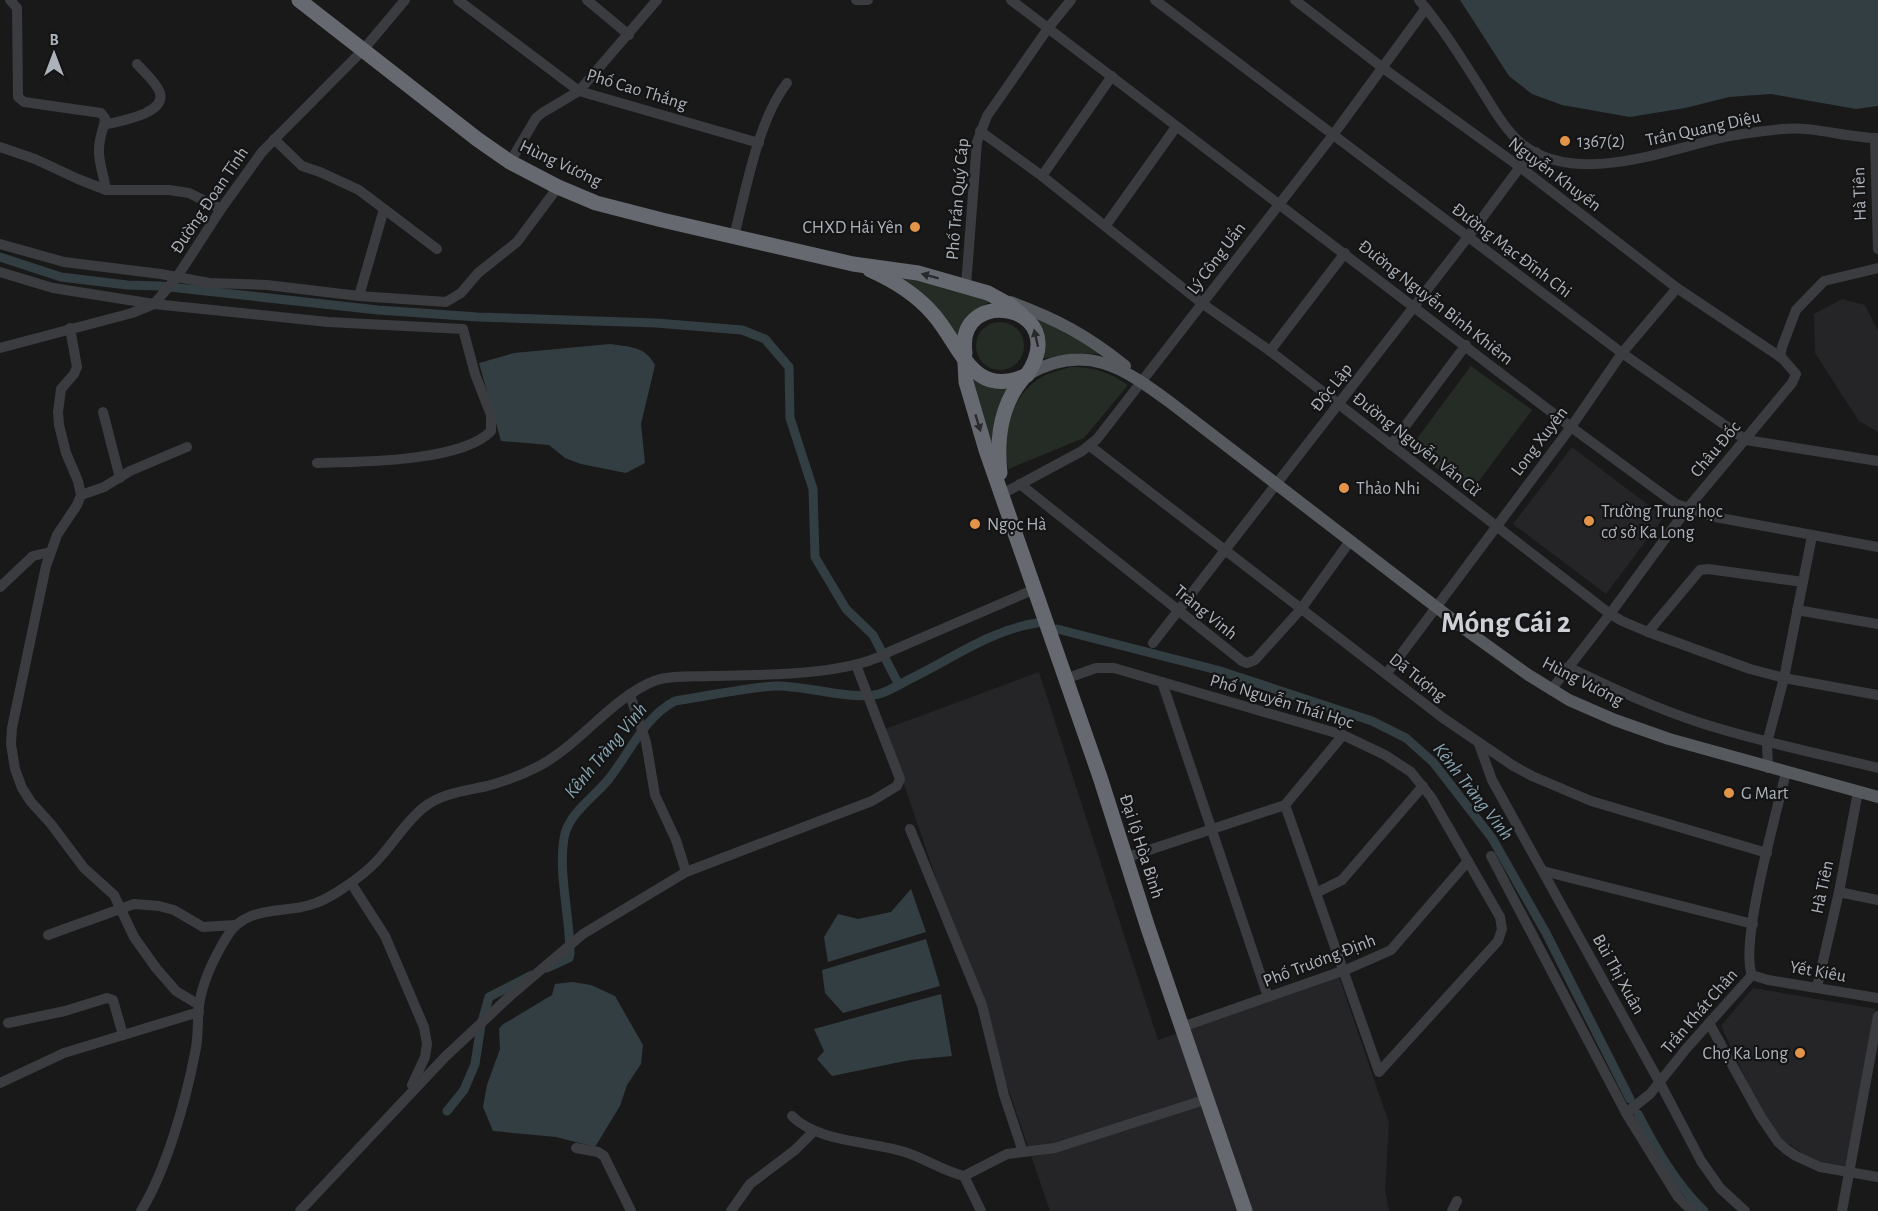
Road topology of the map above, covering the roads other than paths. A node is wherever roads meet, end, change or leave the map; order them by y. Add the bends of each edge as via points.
1 (10, 0) edge
2 (299, 0) edge
3 (405, 0) edge
4 (458, 0) edge
5 (587, 0) edge
6 (657, 0) edge
7 (1011, 0) edge
8 (1071, 0) edge
9 (1155, 0) edge
10 (1295, 0) edge
11 (1422, 4) edge
12 (1048, 27) junction
13 (628, 35) junction
14 (363, 50) junction
15 (137, 63) dead end
16 (1383, 68) junction
17 (1112, 76) junction
18 (787, 83) dead end
19 (579, 91) junction
20 (104, 125) junction
21 (1176, 128) junction
22 (980, 131) junction
23 (1333, 135) junction
24 (1876, 138) edge
25 (274, 139) junction
26 (759, 143) junction
27 (0, 147) edge
28 (1536, 152) junction
29 (510, 162) junction
30 (1520, 167) junction
31 (1876, 171) edge
32 (1042, 176) junction
33 (558, 188) junction
34 (106, 190) junction
35 (1279, 203) junction
36 (221, 209) junction
37 (384, 209) junction
38 (1106, 225) junction
39 (734, 236) junction
40 (1468, 237) junction
41 (0, 244) edge
42 (1878, 248) edge
43 (437, 249) dead end
44 (1345, 253) junction
45 (853, 264) junction
46 (1878, 268) edge
47 (0, 272) edge
48 (175, 279) junction
49 (966, 286) junction
50 (1677, 288) junction
51 (988, 293) junction
52 (359, 297) junction
53 (157, 301) junction
54 (1203, 304) junction
55 (1415, 306) junction
56 (1015, 312) junction
57 (1052, 317) junction
58 (941, 324) junction
59 (70, 328) junction
60 (1466, 345) junction
61 (0, 348) edge
62 (1270, 351) junction
63 (1622, 353) junction
64 (1780, 357) junction
65 (967, 363) junction
66 (1796, 374) joint
67 (1027, 375) junction
68 (1142, 381) junction
69 (1339, 404) junction
70 (103, 412) dead end
71 (1571, 427) junction
72 (1746, 440) junction
73 (1391, 445) junction
74 (1090, 446) junction
75 (187, 447) dead end
76 (1878, 461) edge
77 (317, 463) dead end
78 (120, 478) junction
79 (1020, 484) junction
80 (1276, 485) junction
81 (1002, 494) junction
82 (81, 495) junction
83 (1687, 509) junction
84 (1496, 526) junction
85 (1812, 536) junction
86 (1350, 541) junction
87 (1878, 547) edge
88 (1225, 550) junction
89 (50, 552) junction
90 (1803, 582) junction
91 (0, 587) edge
92 (1035, 589) junction
93 (1435, 607) junction
94 (1301, 609) junction
95 (1178, 610) junction
96 (1797, 610) junction
97 (1610, 614) junction
98 (1878, 624) edge
99 (1648, 632) junction
100 (1154, 643) dead end
101 (856, 665) junction
102 (1568, 667) junction
103 (1387, 673) junction
104 (1784, 678) junction
105 (1065, 679) junction
106 (1162, 682) junction
107 (1551, 690) junction
108 (630, 695) junction
109 (1878, 695) edge
110 (1343, 735) junction
111 (1767, 743) junction
112 (1479, 744) junction
113 (1768, 768) junction
114 (1878, 768) edge
115 (1785, 772) junction
116 (1423, 786) junction
117 (1858, 792) junction
118 (1878, 797) edge
119 (1286, 805) junction
120 (910, 829) dead end
121 (1210, 830) junction
122 (1767, 853) junction
123 (1491, 856) dead end
124 (1125, 858) junction
125 (1468, 861) junction
126 (1543, 871) junction
127 (686, 872) junction
128 (351, 883) junction
129 (1839, 892) junction
130 (1316, 893) junction
131 (1878, 900) edge
132 (121, 909) junction
133 (1753, 924) junction
134 (235, 925) junction
135 (48, 935) dead end
136 (1344, 971) junction
137 (1752, 975) junction
138 (1817, 987) junction
139 (1268, 997) junction
140 (1878, 998) edge
141 (199, 1009) junction
142 (1878, 1016) edge
143 (8, 1023) dead end
144 (1709, 1023) junction
145 (1182, 1027) junction
146 (123, 1035) junction
147 (0, 1083) edge
148 (1660, 1083) junction
149 (1207, 1099) junction
150 (402, 1100) junction
151 (1626, 1113) junction
152 (792, 1116) dead end
153 (814, 1131) junction
154 (576, 1148) dead end
155 (1023, 1152) junction
156 (1849, 1172) junction
157 (964, 1176) junction
158 (1878, 1177) edge
159 (141, 1211) edge
160 (300, 1211) edge
161 (631, 1211) edge
162 (731, 1211) edge
163 (981, 1211) edge
164 (1245, 1211) edge
165 (1692, 1211) edge
166 (1745, 1211) edge
167 (1842, 1211) edge

1 - 20 street via 17,8 18,97 24,102 96,111 104,115
2 - 14 highway, Hùng Vương
3 - 14 street, Đường Đoan Tĩnh
4 - 19 street, Phố Cao Thắng
5 - 13 street
6 - 13 street
7 - 12 street, Đường Nguyễn Bỉnh Khiêm
8 - 12 street, Phố Trần Quý Cáp
9 - 23 street, Đường Mạc Đĩnh Chi
10 - 16 street, Nguyễn Khuyến
11 - 16 street, Lý Công Uẩn
11 - 28 street, Trần Quang Diệu via 1440,24 1499,118 1522,144
12 - 17 street, Đường Nguyễn Bỉnh Khiêm
12 - 22 street, Phố Trần Quý Cáp
13 - 19 street
14 - 25 street, Đường Đoan Tĩnh
14 - 29 highway, Hùng Vương
15 - 20 street via 159,90 161,100 149,112
16 - 23 street, Lý Công Uẩn
16 - 30 street, Nguyễn Khuyến
17 - 21 street, Đường Nguyễn Bỉnh Khiêm
17 - 32 street
18 - 26 street via 771,110
19 - 26 street, Phố Cao Thắng
19 - 29 street via 536,118
20 - 34 street via 98,156
21 - 35 street, Đường Nguyễn Bỉnh Khiêm
21 - 38 street
22 - 32 street, Đường Nguyễn Văn Cừ
22 - 49 street, Phố Trần Quý Cáp
23 - 35 street, Lý Công Uẩn
23 - 40 street, Đường Mạc Đĩnh Chi
24 - 28 street, Trần Quang Diệu via 1816,130 1778,130 1599,164 1575,164
24 - 31 street, Hà Tiên
25 - 36 street, Đường Đoan Tĩnh
25 - 37 street via 302,166 349,184
26 - 39 street
27 - 34 street
28 - 30 street, Độc Lập
29 - 33 highway, Hùng Vương
30 - 40 street, Độc Lập
30 - 50 street, Nguyễn Khuyến
31 - 42 street, Hà Tiên
32 - 38 street, Đường Nguyễn Văn Cừ
33 - 39 highway, Hùng Vương via 596,203
33 - 52 street via 517,242 446,302
34 - 36 street via 189,193
35 - 44 street, Đường Nguyễn Bỉnh Khiêm
35 - 54 street, Lý Công Uẩn
36 - 48 street, Đường Đoan Tĩnh
37 - 43 street
37 - 52 street
38 - 54 street, Đường Nguyễn Văn Cừ
39 - 45 highway, Hùng Vương
40 - 55 street, Độc Lập
40 - 63 street, Đường Mạc Đĩnh Chi
41 - 48 street via 64,262
44 - 55 street, Đường Nguyễn Bỉnh Khiêm
44 - 62 street
49 -> 45 highway via 911,271
45 - 58 highway via 905,289
46 - 64 street via 1824,281 1796,310
47 - 53 street via 53,288
48 - 52 street
48 - 53 street, Đường Đoan Tĩnh
49 - 51 highway
50 - 63 street, Long Xuyên
50 - 64 street, Nguyễn Khuyến
51 - 56 highway
51 - 57 main road
53 - 59 street via 132,313
53 - 77 street via 328,322 463,329 491,415 491,431 487,435 433,455
54 - 62 street, Đường Nguyễn Văn Cừ
54 - 68 street, Lý Công Uẩn
55 - 60 street, Đường Nguyễn Bỉnh Khiêm
55 - 69 street, Độc Lập
56 - 57 main road
56 - 65 highway via 995,310 973,322 967,332
67 -> 56 highway via 1037,355 1036,332 1030,322
57 - 68 main road via 1109,353
58 - 65 highway
58 - 65 highway
59 - 61 street
59 - 82 street via 77,367 61,389 58,412 66,453
60 - 71 street, Đường Nguyễn Bỉnh Khiêm
60 - 73 street
62 - 69 street, Đường Nguyễn Văn Cừ
63 - 71 street, Long Xuyên
63 - 72 street, Đường Mạc Đĩnh Chi
64 - 66 street, Nguyễn Khuyến
65 - 67 highway via 992,382 1004,383
65 -> 81 highway via 986,450
66 - 72 street, Châu Đốc
67 - 68 main road via 1054,363 1085,360 1115,366
67 - 81 highway via 1007,404 1001,424 998,451
68 - 74 street, Lý Công Uẩn
68 - 80 main road, Hùng Vương
69 - 73 street, Đường Nguyễn Văn Cừ
69 - 80 street, Độc Lập
70 - 78 street
71 - 83 street, Đường Nguyễn Bỉnh Khiêm
71 - 84 street, Long Xuyên
72 - 76 street, Đường Mạc Đĩnh Chi
72 - 83 street, Châu Đốc
73 - 84 street, Đường Nguyễn Văn Cừ
74 - 79 street, Lý Công Uẩn
74 - 88 street, Dã Tượng
75 - 78 street
78 - 82 street
79 - 81 street, Lý Công Uẩn
79 - 95 street, Tràng Vinh
80 - 86 main road, Hùng Vương
80 - 88 street, Độc Lập
81 - 92 highway, Đại lộ Hòa Bình
82 - 89 street
83 - 85 street, Đường Nguyễn Bỉnh Khiêm
83 - 97 street, Châu Đốc
84 - 93 street, Long Xuyên
84 - 97 street, Đường Nguyễn Văn Cừ
85 - 87 street, Đường Nguyễn Bỉnh Khiêm
85 - 90 street
86 - 93 main road, Hùng Vương
86 - 94 street, Tràng Vinh
88 - 94 street, Dã Tượng
88 - 95 street, Độc Lập
89 - 91 street via 33,556
89 - 132 street via 12,728 15,769 31,802 84,868 114,895
90 - 96 street
90 - 99 street via 1700,570
92 - 101 street
92 - 105 highway, Đại lộ Hòa Bình
93 - 103 street, Long Xuyên
93 - 107 main road, Hùng Vương
94 - 95 street, Tràng Vinh via 1255,660 1247,663
94 - 103 street, Dã Tượng
95 - 100 street, Độc Lập
96 - 98 street
96 - 104 street
97 - 99 street, Đường Nguyễn Văn Cừ
97 - 102 street, Châu Đốc
99 - 104 street, Đường Nguyễn Văn Cừ via 1729,663
101 - 108 street via 660,679
101 - 127 street via 900,779 897,786 872,801
102 - 107 street, Châu Đốc
102 - 111 street via 1702,724
103 - 112 street, Dã Tượng
104 - 109 street, Đường Nguyễn Văn Cừ
104 - 111 street
105 - 106 street, Phố Nguyễn Thái Học via 1096,668 1114,668
105 - 124 highway, Đại lộ Hòa Bình
106 - 110 street, Phố Nguyễn Thái Học
106 - 121 street
107 - 113 main road, Hùng Vương via 1642,730
108 - 127 street via 646,742 655,795
108 - 128 street via 543,764 514,778 448,795 425,806 374,865
110 - 116 street, Phố Nguyễn Thái Học via 1412,772
110 - 119 street
111 - 113 street
111 - 114 street
112 - 122 street, Dã Tượng via 1532,776 1591,801
112 - 126 street, Bùi Thị Xuân via 1492,780
113 - 115 main road, Hùng Vương
115 - 117 main road, Hùng Vương
115 - 122 street, Trần Khát Chân
116 - 125 street, Phố Nguyễn Thái Học
116 - 130 street via 1342,880
117 - 118 main road, Hùng Vương
117 - 129 street, Hà Tiên
119 - 121 street
119 - 130 street
120 - 155 street via 982,1005
121 - 124 street
121 - 139 street
122 - 133 street, Trần Khát Chân
123 - 151 street
124 - 145 highway, Đại lộ Hòa Bình
125 - 136 street, Phố Trương Định via 1391,950
125 - 136 street, Phố Nguyễn Thái Học via 1500,917 1498,941 1379,1072
126 - 133 street
126 - 148 street, Bùi Thị Xuân
127 - 150 street via 583,934
128 - 134 street via 310,905 250,915
128 - 150 street via 386,936 424,1026 428,1044 425,1057
129 - 131 street
129 - 138 street, Hà Tiên
130 - 136 street
132 - 134 street via 134,904 159,906 203,927
132 - 135 street
132 - 141 street via 134,937 156,968
133 - 137 street, Trần Khát Chân via 1749,958
134 - 141 street via 209,972
136 - 139 street, Phố Trương Định
137 - 138 street, Yết Kiêu
137 - 144 street, Trần Khát Chân
138 - 140 street, Yết Kiêu
139 - 145 street, Phố Trương Định
141 - 146 street
141 - 159 street via 196,1051 183,1103
142 - 156 street
143 - 146 street via 108,998 113,1000
144 - 148 street, Trần Khát Chân
144 - 156 street via 1778,1142 1809,1163
145 - 149 highway, Đại lộ Hòa Bình
146 - 147 street via 64,1053
148 - 151 street, Trần Khát Chân
148 - 166 street, Bùi Thị Xuân via 1701,1161 1720,1188
149 - 155 street via 1055,1148
149 - 164 highway, Đại lộ Hòa Bình
150 - 160 street
151 - 165 street via 1678,1197
152 - 153 street
153 - 157 street via 880,1145
153 - 162 street via 750,1184
154 - 161 street via 604,1156
155 - 157 street via 1007,1154
156 - 158 street
156 - 167 street
157 - 163 street

